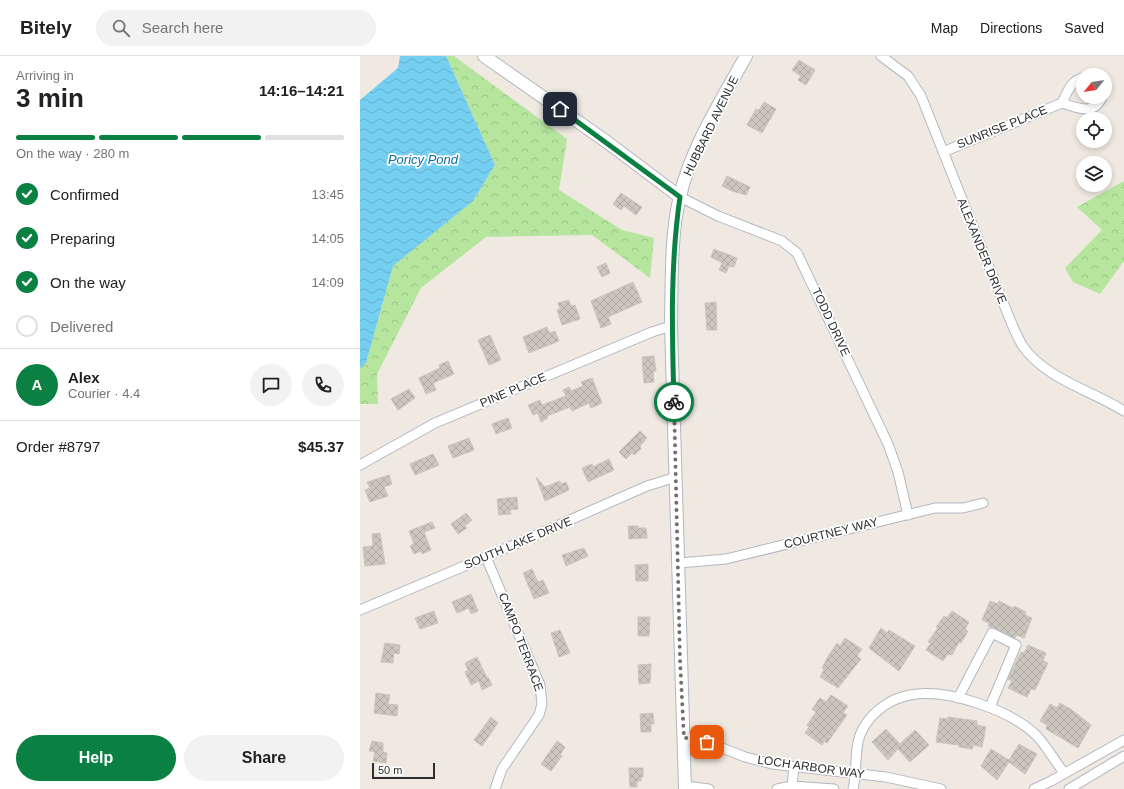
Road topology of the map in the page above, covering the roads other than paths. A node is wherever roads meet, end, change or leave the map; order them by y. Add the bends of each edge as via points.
1 (484, 56) edge
2 (746, 56) edge
3 (881, 56) edge
4 (1076, 80) edge
5 (1062, 103) junction
6 (1097, 104) edge
7 (943, 152) junction
8 (680, 197) junction
9 (671, 326) junction
10 (1124, 411) edge
11 (360, 465) edge
12 (676, 477) junction
13 (983, 503) dead end
14 (908, 514) junction
15 (486, 558) junction
16 (679, 563) junction
17 (360, 610) edge
18 (958, 698) junction
19 (990, 707) junction
20 (684, 738) junction
21 (1124, 740) edge
22 (1124, 756) edge
23 (1088, 759) junction
24 (794, 767) junction
25 (1096, 772) junction
26 (1064, 773) junction
27 (855, 774) junction
28 (792, 786) junction
29 (685, 787) edge
30 (926, 787) edge
31 (495, 789) edge
32 (709, 789) edge
33 (777, 789) edge
34 (834, 789) edge
35 (853, 789) edge
36 (941, 789) edge
37 (1034, 789) edge
38 (1069, 789) edge

1 - 8 main road via 607,142
2 - 8 main road, HUBBARD AVENUE via 686,173
3 - 7 street, ALEXANDER DRIVE via 908,76 914,84
4 - 5 street, SUNRISE PLACE
5 - 6 street, SUNRISE PLACE via 1078,109 1088,109
5 - 7 street, SUNRISE PLACE
7 - 10 street, ALEXANDER DRIVE via 1022,345 1046,369
8 - 9 main road, HUBBARD AVENUE via 672,269
8 - 14 street, TODD DRIVE via 718,216 782,241 797,253 888,444
9 - 11 street, PINE PLACE via 435,423
9 - 12 main road, HUBBARD AVENUE
12 - 15 street, SOUTH LAKE DRIVE via 647,486
12 - 16 main road, HUBBARD AVENUE
13 - 14 street, COURTNEY WAY via 963,508 935,508
14 - 16 street, COURTNEY WAY via 726,559
15 - 17 street, SOUTH LAKE DRIVE
15 - 31 street, CAMPO TERRACE via 540,685 542,696 539,715 502,769
16 - 20 main road, HUBBARD AVENUE
18 - 19 street
18 - 19 street via 992,633 1016,645
18 - 27 street via 918,694 886,704 863,728
19 - 26 street via 1037,736
20 - 24 street, LOCH ARBOR WAY via 697,738 745,757
20 - 29 main road, HUBBARD AVENUE
21 - 23 street
22 - 25 street
23 - 25 street
23 - 26 street
24 - 27 street, LOCH ARBOR WAY
24 - 28 street
25 - 38 street
26 - 37 street
27 - 30 street, LOCH ARBOR WAY
27 - 35 street
28 - 33 street, LOCH ARBOR WAY
28 - 34 street, LOCH ARBOR WAY
29 - 32 street
30 - 36 street, LOCH ARBOR WAY

